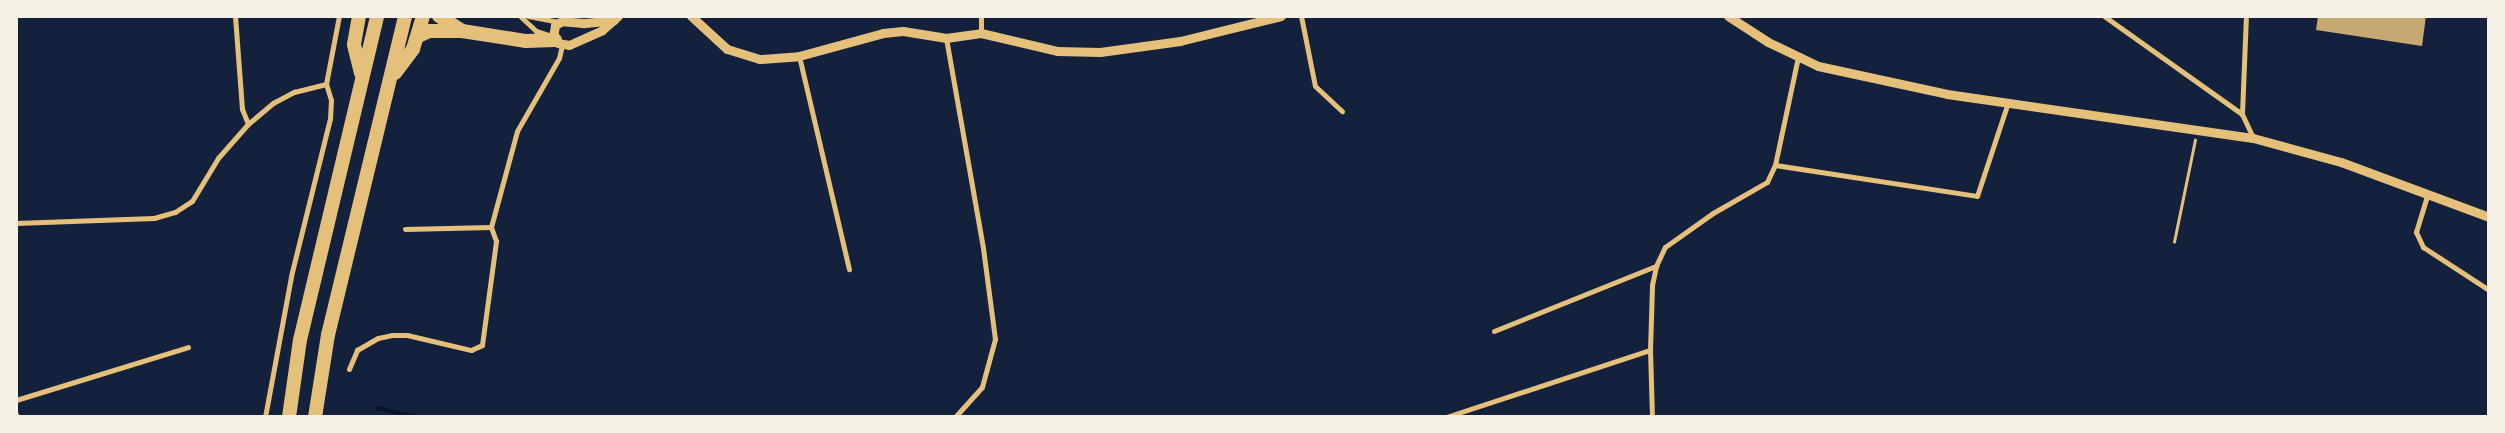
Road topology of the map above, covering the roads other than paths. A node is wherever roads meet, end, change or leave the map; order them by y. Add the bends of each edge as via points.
1 (235, 16) edge
2 (339, 16) edge
3 (359, 16) edge
4 (377, 16) edge
5 (405, 16) edge
6 (423, 16) edge
7 (439, 16) edge
8 (520, 16) edge
9 (528, 16) edge
10 (691, 16) edge
11 (981, 16) edge
12 (1281, 16) edge
13 (1301, 16) edge
14 (1728, 16) edge
15 (2104, 16) edge
16 (2246, 16) edge
17 (616, 18) edge
18 (558, 22) junction
19 (573, 23) junction
20 (462, 31) junction
21 (980, 32) junction
22 (418, 36) junction
23 (946, 38) junction
24 (576, 40) junction
25 (557, 41) junction
26 (799, 56) junction
27 (1798, 57) junction
28 (361, 76) junction
29 (393, 76) junction
30 (326, 84) junction
31 (2008, 102) junction
32 (1342, 111) dead end
33 (2242, 114) junction
34 (248, 124) junction
35 (2253, 138) junction
36 (1775, 165) junction
37 (2426, 196) junction
38 (2489, 216) edge
39 (16, 223) edge
40 (491, 227) junction
41 (405, 229) dead end
42 (1656, 266) junction
43 (849, 269) dead end
44 (2489, 290) edge
45 (1494, 331) dead end
46 (188, 347) dead end
47 (1650, 350) junction
48 (349, 369) dead end
49 (16, 400) edge
50 (265, 417) edge
51 (289, 417) edge
52 (315, 417) edge
53 (955, 417) edge
54 (1446, 417) edge
55 (1652, 417) edge

1 - 34 street via 242,109
2 - 30 street
3 - 28 highway via 354,45
4 - 28 highway
5 - 29 highway
6 - 22 highway
7 - 20 highway
8 - 25 street via 536,31
9 - 18 street
10 - 26 street via 727,48 760,59
11 - 21 street
12 - 21 street via 1180,41 1100,52 1057,51
13 - 32 street via 1315,86
14 - 27 street
15 - 33 street
16 - 33 street
17 - 19 street
17 - 24 street via 602,30
18 - 19 street
18 - 25 street via 553,28
19 - 24 street via 578,33
20 - 22 highway via 428,32
20 - 25 highway
21 - 23 street
22 - 29 highway via 413,49
23 - 26 street via 903,31 884,33
23 - 53 street via 983,248 995,339 982,387
24 - 25 street
25 - 40 street via 559,58 516,131
26 - 43 street
27 - 31 street via 1818,66 1947,94
27 - 36 street
28 - 51 highway via 300,340
29 - 52 highway via 328,335
30 - 34 street via 294,92 273,103
30 - 50 street via 331,100 330,119 290,281
31 - 35 street
31 - 36 street via 1977,196
33 - 35 street
34 - 39 street via 218,158 192,201 175,212 154,218
35 - 37 street via 2341,162
36 - 42 street via 1767,182 1713,213 1665,247
37 - 38 street
37 - 44 street via 2416,232 2423,247
40 - 41 street
40 - 48 street via 496,241 482,345 471,350 407,335 378,338 358,350
42 - 45 street
42 - 47 street via 1652,285
46 - 49 street
47 - 54 street
47 - 55 street

